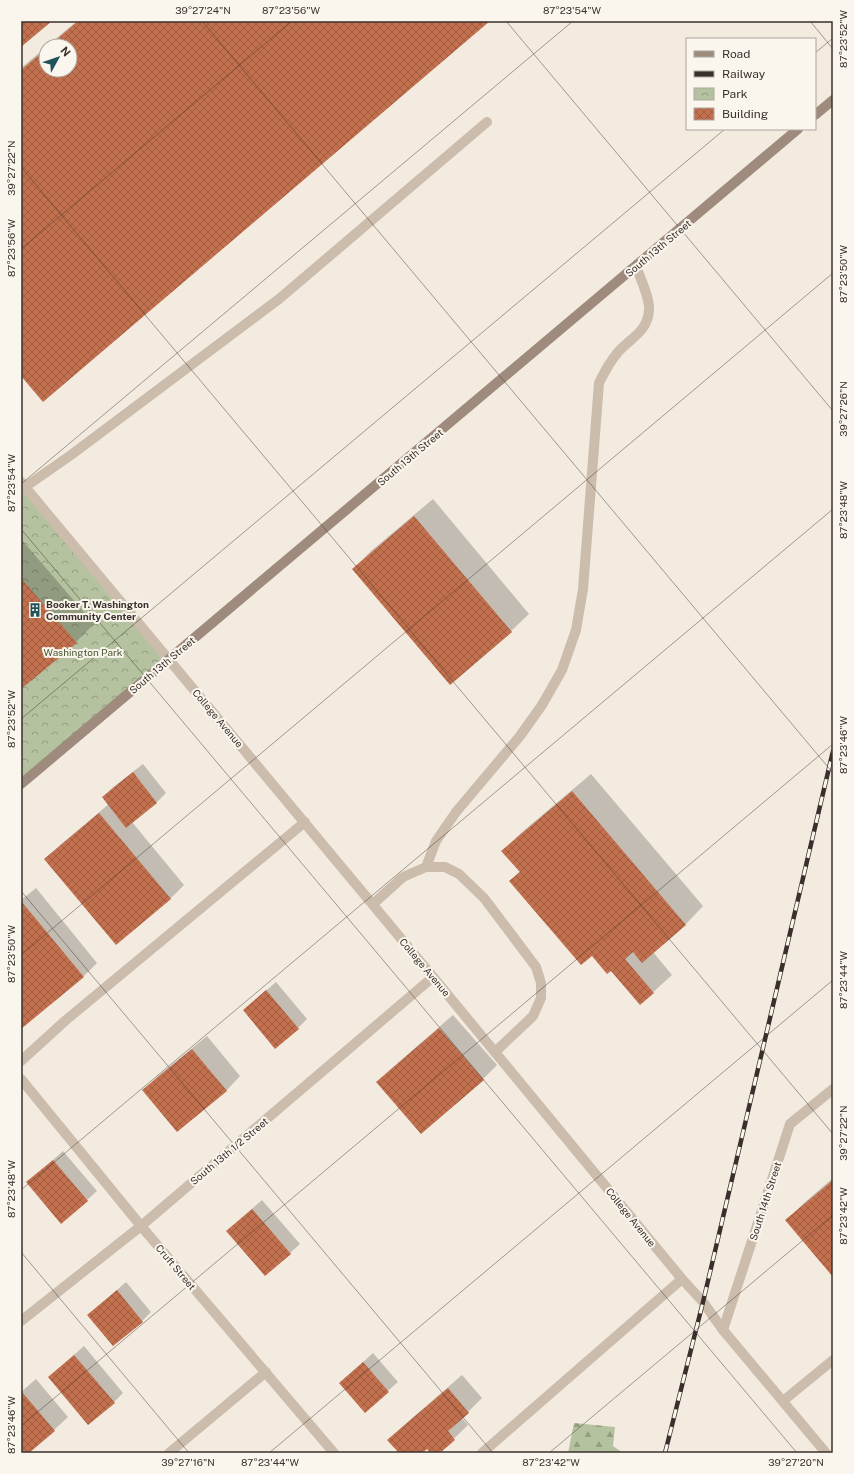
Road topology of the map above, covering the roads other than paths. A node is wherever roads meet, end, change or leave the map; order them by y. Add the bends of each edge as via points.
1 (833, 100) edge
2 (816, 114) edge
3 (487, 122) dead end
4 (797, 130) edge
5 (636, 266) junction
6 (23, 485) edge
7 (169, 659) junction
8 (21, 784) edge
9 (305, 822) junction
10 (426, 867) junction
11 (373, 904) junction
12 (433, 977) junction
13 (495, 1052) junction
14 (21, 1061) edge
15 (21, 1079) edge
16 (833, 1089) edge
17 (141, 1226) junction
18 (682, 1279) junction
19 (21, 1321) edge
20 (723, 1330) junction
21 (833, 1360) edge
22 (266, 1372) junction
23 (783, 1401) junction
24 (169, 1453) edge
25 (334, 1453) edge
26 (482, 1453) edge
27 (826, 1453) edge

1 - 2 main road
3 - 6 street via 279,299 71,455
4 - 5 main road, South 13th Street
5 - 7 main road, South 13th Street
5 - 10 street via 650,310 643,330 620,350 608,365 599,383 583,589 576,630 562,670 542,705 520,736 456,812 436,841
6 - 7 street, College Avenue
7 - 8 main road, South 13th Street
7 - 9 street, College Avenue
9 - 11 street, College Avenue
9 - 14 street via 66,1020
10 - 11 street via 404,877
10 - 13 street via 445,867 459,874 484,898 536,967 542,982 541,998 533,1016
11 - 12 street, College Avenue
12 - 13 street, College Avenue
12 - 17 street, South 13th 1/2 Street
13 - 18 street, College Avenue
15 - 17 street, Cruft Street
16 - 20 street, South 14th Street via 790,1124
17 - 19 street, South 13th 1/2 Street
17 - 22 street, Cruft Street
18 - 20 street, College Avenue
18 - 26 street
20 - 23 street, College Avenue
21 - 23 street
22 - 24 street
22 - 25 street, Cruft Street
23 - 27 street, College Avenue

